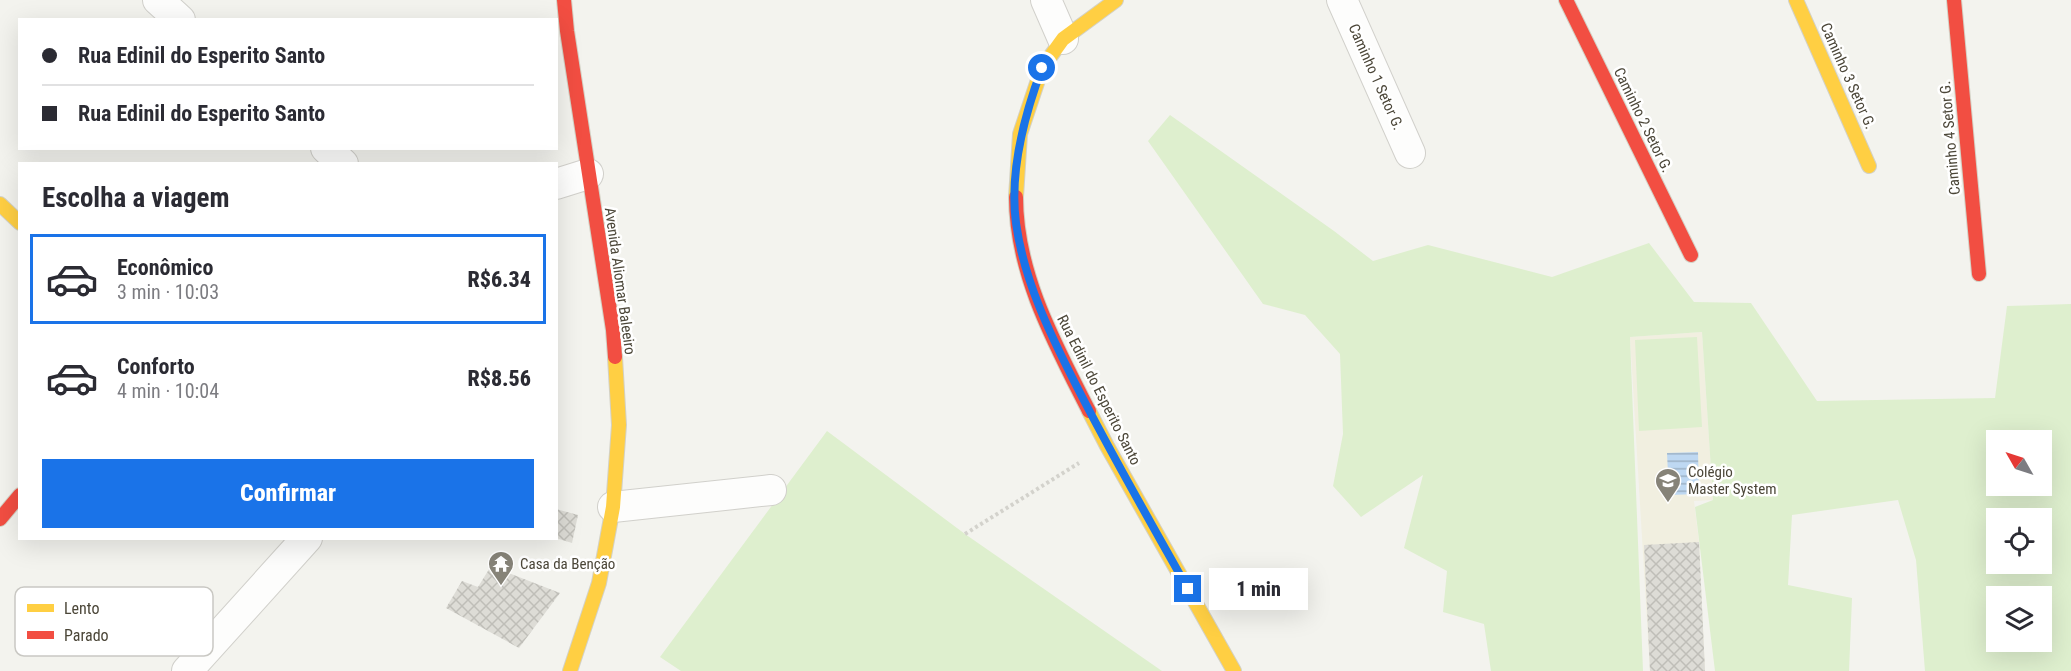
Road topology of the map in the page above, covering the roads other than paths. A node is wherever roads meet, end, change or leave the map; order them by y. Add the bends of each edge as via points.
1 (158, 0) edge
2 (564, 0) edge
3 (1046, 0) edge
4 (1116, 0) edge
5 (1342, 0) edge
6 (1566, 0) edge
7 (1797, 0) edge
8 (1954, 0) edge
9 (178, 18) edge
10 (1063, 39) junction
11 (328, 150) edge
12 (1410, 153) dead end
13 (341, 162) edge
14 (1869, 166) dead end
15 (588, 174) junction
16 (558, 183) edge
17 (0, 204) edge
18 (18, 221) edge
19 (1691, 255) dead end
20 (1979, 274) dead end
21 (771, 490) dead end
22 (18, 497) edge
23 (613, 507) junction
24 (0, 519) edge
25 (305, 540) edge
26 (213, 642) edge
27 (201, 656) edge
28 (187, 671) edge
29 (570, 671) edge
30 (1234, 671) edge

1 - 9 street
2 - 15 street, Avenida Aliomar Baleeiro
3 - 10 street
4 - 10 street, Rua Edinil do Esperito Santo
5 - 12 street, Caminho 1 Setor G.
6 - 19 street, Caminho 2 Setor G.
7 - 14 street, Caminho 3 Setor G.
8 - 20 street, Caminho 4 Setor G.
10 - 30 street, Rua Edinil do Esperito Santo via 1042,68 1020,134 1016,222 1025,264 1048,330 1107,446
11 - 13 street
15 - 16 street
15 - 23 street, Avenida Aliomar Baleeiro via 613,330 619,425
17 - 18 street
21 - 23 street
22 - 24 street
23 - 29 street, Avenida Aliomar Baleeiro via 599,583
25 - 26 street
27 - 28 street

